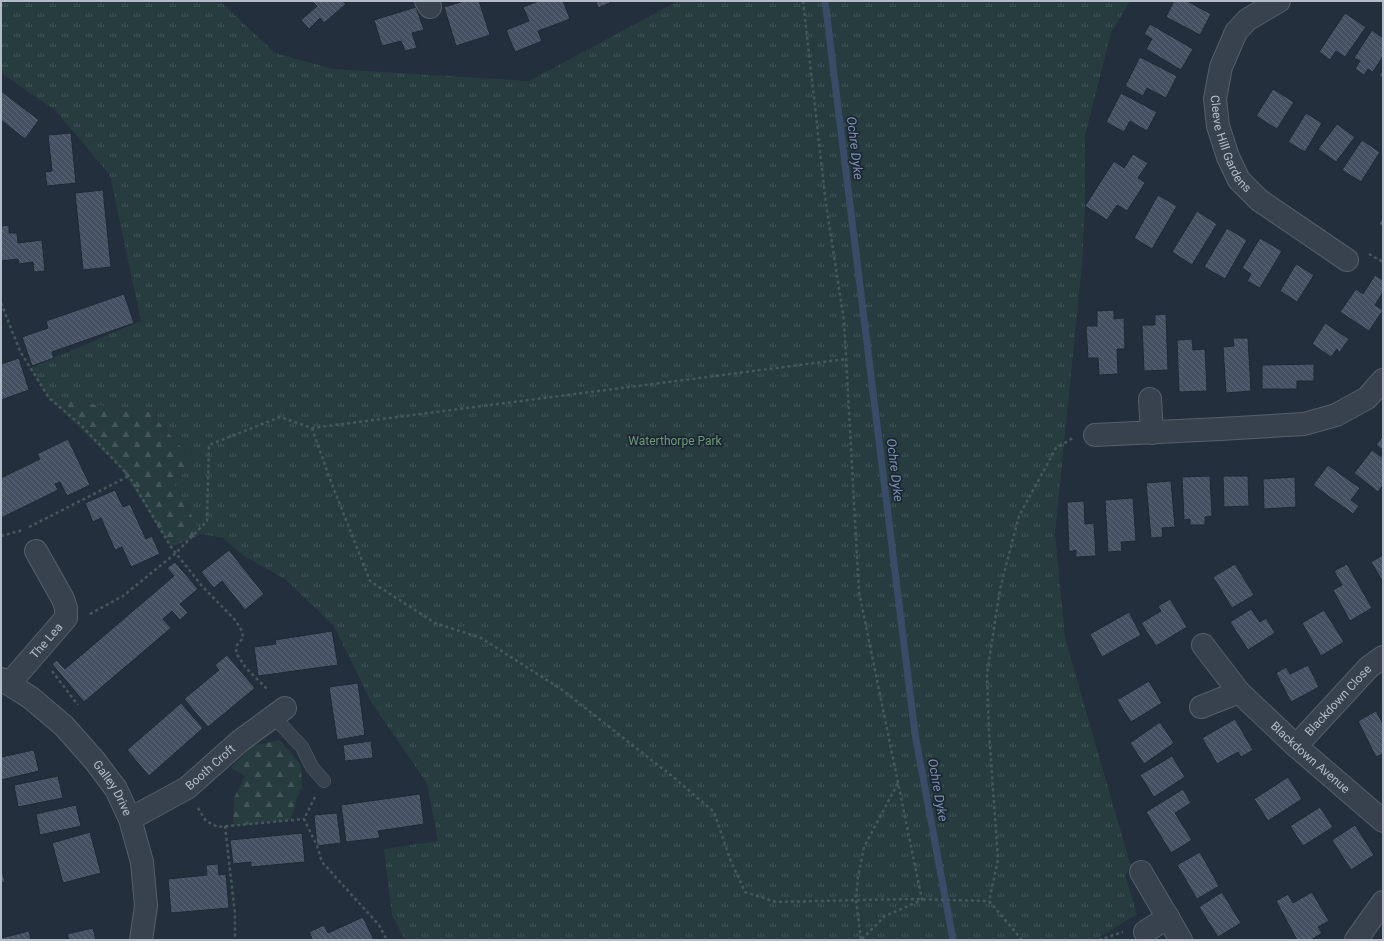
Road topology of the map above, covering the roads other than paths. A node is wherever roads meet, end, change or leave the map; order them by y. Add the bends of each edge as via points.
1 (1280, 1) edge
2 (1347, 260) dead end
3 (1383, 380) edge
4 (1150, 399) dead end
5 (1152, 432) junction
6 (1094, 435) road end
7 (36, 551) road end
8 (1203, 645) dead end
9 (1383, 657) edge
10 (5, 682) edge
11 (1239, 692) junction
12 (1201, 707) dead end
13 (279, 712) joint
14 (1296, 746) junction
15 (324, 781) road end
16 (130, 819) junction
17 (1383, 820) edge
18 (1141, 872) dead end
19 (1383, 902) edge
20 (1168, 917) junction
21 (1145, 932) dead end
22 (141, 940) edge
23 (1180, 940) edge
24 (1356, 940) edge

1 - 2 street, Cleeve Hill Gardens via 1247,20 1236,32 1221,67 1215,99 1218,126 1228,158 1240,180 1259,200
3 - 5 street via 1367,398 1336,415 1304,424
4 - 5 street
5 - 6 street
7 - 10 street, The Lea via 63,599 66,618
8 - 11 street, Blackdown Avenue
9 - 14 street, Blackdown Close via 1370,667
10 - 16 street, Galley Drive via 31,698 69,731 116,789
11 - 12 street
11 - 14 street, Blackdown Avenue
13 - 15 lane via 312,767
13 - 16 street, Booth Croft via 240,741 187,788
14 - 17 street, Blackdown Avenue
16 - 22 street, Galley Drive via 142,862 146,906
18 - 20 street
19 - 24 street
20 - 21 street
20 - 23 street

